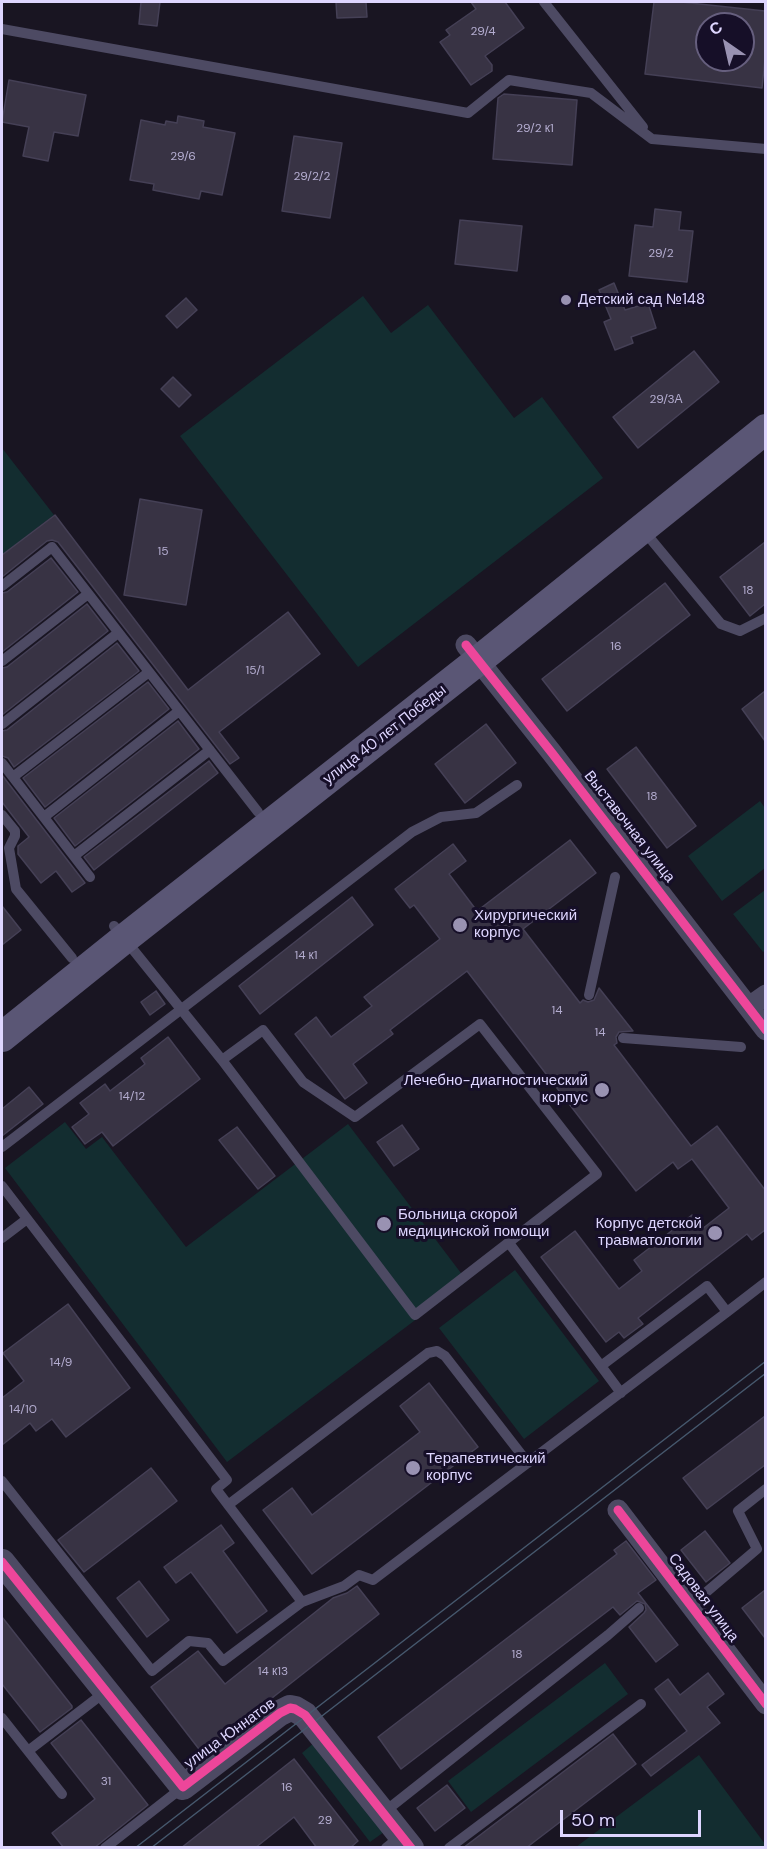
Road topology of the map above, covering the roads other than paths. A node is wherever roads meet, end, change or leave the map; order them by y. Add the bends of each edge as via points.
1 (544, 2) edge
2 (2, 29) edge
3 (652, 139) junction
4 (765, 149) edge
5 (765, 406) edge
6 (765, 429) edge
7 (642, 528) junction
8 (2, 586) edge
9 (88, 594) junction
10 (765, 618) edge
11 (118, 633) junction
12 (473, 653) junction
13 (2, 661) edge
14 (149, 672) junction
15 (179, 711) junction
16 (2, 724) edge
17 (210, 750) junction
18 (2, 763) edge
19 (13, 777) junction
20 (517, 785) dead end
21 (258, 812) junction
22 (2, 815) edge
23 (44, 817) junction
24 (74, 856) junction
25 (90, 877) dead end
26 (615, 877) dead end
27 (119, 932) junction
28 (72, 958) junction
29 (589, 995) dead end
30 (757, 1001) edge
31 (181, 1009) junction
32 (2, 1014) edge
33 (765, 1030) edge
34 (2, 1037) edge
35 (623, 1038) dead end
36 (741, 1047) dead end
37 (222, 1060) junction
38 (2, 1146) edge
39 (2, 1186) edge
40 (27, 1219) junction
41 (2, 1238) edge
42 (509, 1243) junction
43 (765, 1282) edge
44 (727, 1312) junction
45 (601, 1366) junction
46 (621, 1393) junction
47 (528, 1463) junction
48 (2, 1481) edge
49 (765, 1489) edge
50 (228, 1505) junction
51 (618, 1510) dead end
52 (2, 1562) edge
53 (302, 1602) junction
54 (690, 1606) junction
55 (639, 1608) dead end
56 (105, 1692) junction
57 (641, 1704) dead end
58 (765, 1704) edge
59 (2, 1718) edge
60 (28, 1751) junction
61 (183, 1787) junction
62 (62, 1794) dead end
63 (383, 1813) junction
64 (400, 1844) edge
65 (105, 1848) edge
66 (449, 1848) edge

1 - 3 lane
2 - 3 lane via 468,113 509,80 591,93
3 - 4 lane
5 - 12 main road, улица 40 лет Победы
6 - 7 main road, улица 40 лет Победы
7 - 10 lane via 721,624 740,631
7 - 12 main road, улица 40 лет Победы
8 - 9 lane via 51,547
9 - 11 lane
9 - 13 lane
11 - 14 lane
11 - 16 lane
12 - 21 main road, улица 40 лет Победы
12 - 27 main road, улица 40 лет Победы
12 - 30 street, Выставочная улица
14 - 15 lane
14 - 19 lane
15 - 17 lane
15 - 23 lane
17 - 21 lane
17 - 24 lane
18 - 19 lane
19 - 23 lane
20 - 31 lane via 476,813 441,817 412,832
21 - 27 main road, улица 40 лет Победы
22 - 28 lane via 15,831 9,848 16,889
23 - 24 lane
24 - 25 lane
26 - 29 lane
27 - 28 main road, улица 40 лет Победы
27 - 31 lane
27 - 34 main road, улица 40 лет Победы
28 - 32 main road, улица 40 лет Победы
30 - 33 street, Выставочная улица
31 - 37 lane
31 - 38 lane
35 - 36 lane
37 - 42 lane via 415,1315
37 - 42 lane via 263,1030 303,1082 355,1118 480,1024 597,1174
39 - 40 lane
40 - 41 lane
40 - 50 lane via 227,1480 216,1489
42 - 45 lane
43 - 44 lane
44 - 45 lane via 707,1286
44 - 46 lane
45 - 46 lane
46 - 47 lane
47 - 50 lane via 445,1356 437,1351 428,1353
47 - 53 lane via 373,1580 359,1575 344,1586
48 - 53 lane via 152,1671 189,1641 208,1643 223,1661
49 - 54 lane via 738,1511 758,1549
50 - 53 lane
51 - 54 street, Садовая улица
52 - 56 street, улица Юннатов
54 - 58 street, Садовая улица
55 - 63 lane
56 - 60 lane
56 - 61 street, улица Юннатов
57 - 66 lane
59 - 60 lane
60 - 62 lane
61 - 63 street, улица Юннатов via 290,1708 305,1715
61 - 65 lane
63 - 64 street, улица Юннатов

